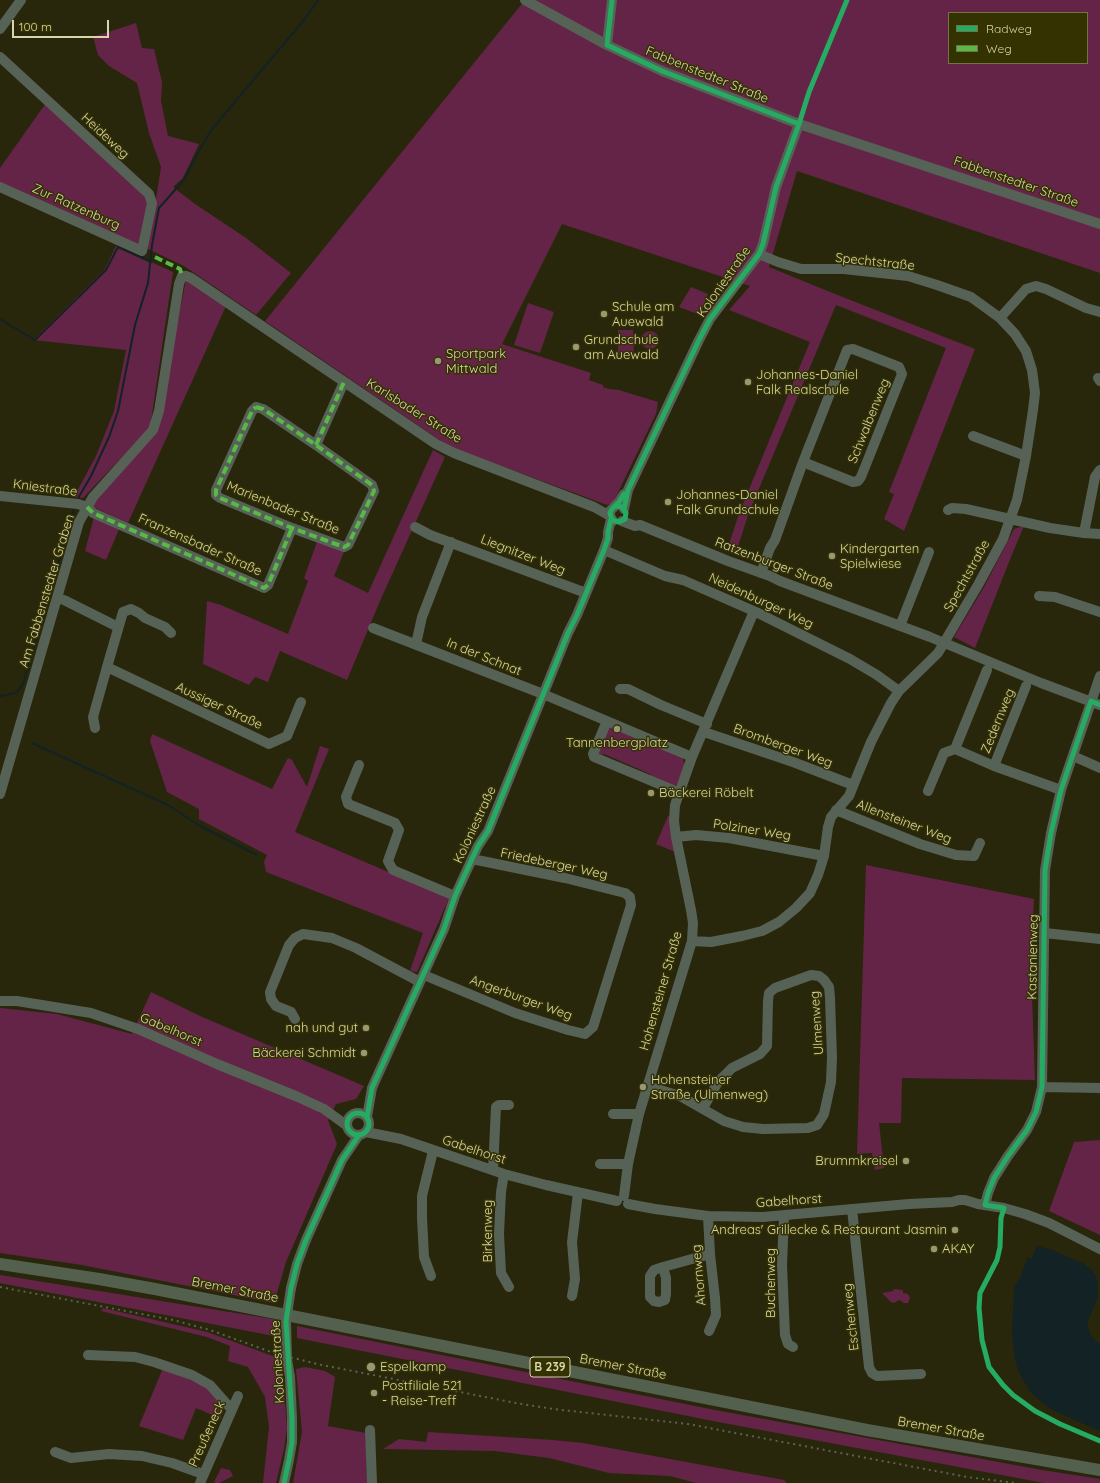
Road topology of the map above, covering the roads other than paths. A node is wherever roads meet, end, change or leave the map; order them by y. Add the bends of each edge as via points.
1 (21, 0) edge
2 (526, 0) edge
3 (612, 0) edge
4 (0, 30) edge
5 (607, 45) junction
6 (0, 57) edge
7 (799, 124) junction
8 (0, 187) edge
9 (1100, 224) edge
10 (142, 251) joint
11 (759, 254) junction
12 (1100, 312) edge
13 (1000, 318) junction
14 (255, 322) joint
15 (344, 382) junction
16 (973, 436) dead end
17 (316, 445) junction
18 (1026, 456) junction
19 (803, 462) junction
20 (1100, 470) edge
21 (0, 496) edge
22 (79, 505) junction
23 (948, 510) dead end
24 (618, 514) junction
25 (1010, 520) junction
26 (415, 527) dead end
27 (292, 528) junction
28 (1084, 533) junction
29 (1100, 534) edge
30 (451, 542) junction
31 (604, 550) junction
32 (929, 552) dead end
33 (761, 573) junction
34 (586, 593) junction
35 (1039, 596) dead end
36 (57, 598) junction
37 (756, 612) junction
38 (1100, 612) edge
39 (900, 626) junction
40 (118, 627) junction
41 (373, 628) dead end
42 (171, 633) dead end
43 (416, 644) junction
44 (943, 644) junction
45 (107, 667) junction
46 (987, 670) dead end
47 (1100, 676) edge
48 (1026, 686) dead end
49 (620, 689) dead end
50 (899, 691) junction
51 (543, 694) junction
52 (301, 702) dead end
53 (1096, 703) edge
54 (607, 721) junction
55 (96, 728) dead end
56 (705, 728) junction
57 (955, 749) junction
58 (1073, 756) junction
59 (692, 757) junction
60 (359, 765) dead end
61 (994, 766) junction
62 (1100, 768) edge
63 (854, 785) junction
64 (1061, 790) junction
65 (928, 791) dead end
66 (678, 792) junction
67 (0, 794) edge
68 (836, 810) junction
69 (676, 837) junction
70 (980, 843) dead end
71 (824, 856) junction
72 (472, 859) junction
73 (455, 896) junction
74 (630, 897) joint
75 (1045, 933) junction
76 (1100, 939) edge
77 (692, 941) junction
78 (422, 978) junction
79 (0, 1001) edge
80 (295, 1019) dead end
81 (648, 1086) junction
82 (1042, 1087) junction
83 (372, 1088) junction
84 (1100, 1088) edge
85 (509, 1105) dead end
86 (703, 1108) junction
87 (324, 1109) junction
88 (354, 1114) junction
89 (613, 1114) dead end
90 (639, 1114) junction
91 (368, 1120) junction
92 (348, 1128) junction
93 (362, 1134) junction
94 (394, 1138) junction
95 (433, 1151) junction
96 (342, 1160) junction
97 (600, 1164) dead end
98 (628, 1164) junction
99 (493, 1170) junction
100 (504, 1174) junction
101 (578, 1193) junction
102 (623, 1200) junction
103 (985, 1206) junction
104 (852, 1209) junction
105 (708, 1216) junction
106 (784, 1216) junction
107 (1100, 1249) edge
108 (710, 1254) junction
109 (0, 1264) edge
110 (663, 1267) dead end
111 (431, 1276) dead end
112 (508, 1287) dead end
113 (572, 1296) dead end
114 (709, 1331) dead end
115 (792, 1346) dead end
116 (88, 1355) dead end
117 (921, 1374) dead end
118 (238, 1396) dead end
119 (232, 1410) junction
120 (370, 1430) dead end
121 (55, 1452) dead end
122 (1100, 1470) edge
123 (202, 1479) edge
124 (284, 1483) edge
125 (372, 1483) edge

1 - 4 street
2 - 5 street, Fabbenstedter Straße
3 - 5 street
5 - 7 street, Fabbenstedter Straße via 662,71
6 - 10 street, Heideweg via 149,194 152,203
7 - 9 street, Fabbenstedter Straße
7 - 11 street, Koloniestraße via 776,187
8 - 10 street, Zur Ratzenburg
11 - 13 street, Spechtstraße via 801,269 844,269 908,276 970,297
11 - 24 street, Koloniestraße via 709,321
12 - 13 street via 1036,286 1026,289
13 - 18 street, Spechtstraße via 1016,334 1026,351 1032,370 1035,393
14 - 15 street, Karlsbader Straße
14 - 22 street, Am Fabbenstedter Graben via 191,278 182,276 159,411 153,430 93,497
15 - 17 street
15 - 24 street, Karlsbader Straße via 448,451
16 - 18 street
17 - 27 street, Marienbader Straße via 372,485 374,491 348,545 344,547
17 - 27 street, Marienbader Straße via 263,409 256,407 216,490 216,495 220,498
18 - 25 street, Spechtstraße
19 - 19 street, Schwalbenweg via 847,350 853,349 899,367 902,374 858,481 853,482
19 - 33 street, Schwalbenweg
20 - 28 street via 1095,477
21 - 22 street, Kniestraße
22 - 27 street, Franzensbader Straße via 264,588 268,585
22 - 36 street, Am Fabbenstedter Graben via 80,522
23 - 25 street via 966,509
24 - 31 street, Koloniestraße via 613,534 608,538
24 - 33 street, Ratzenburger Straße via 635,526 640,525
25 - 28 street
25 - 44 street, Spechtstraße via 1003,539
26 - 30 street, Liegnitzer Weg
28 - 29 street
30 - 34 street, Liegnitzer Weg
30 - 43 street via 422,617
31 - 34 street, Koloniestraße
31 - 37 street, Neidenburger Weg via 665,576 683,580
32 - 39 street
33 - 39 street, Ratzenburger Straße
34 - 51 street, Koloniestraße
35 - 38 street via 1055,597
36 - 40 street
36 - 67 street, Am Fabbenstedter Graben
37 - 50 street, Neidenburger Weg via 850,659
37 - 56 street via 752,616
39 - 44 street, Ratzenburger Straße
40 - 42 street via 123,612 131,609 165,627
40 - 45 street
41 - 43 street, In der Schnat
43 - 51 street, In der Schnat
44 - 50 street, Spechtstraße via 938,653
44 - 53 street, Ratzenburger Straße
45 - 52 street, Aussiger Straße via 269,744 287,736
45 - 55 street via 93,717
46 - 57 street
47 - 53 street, Kastanienweg
48 - 61 street, Zedernweg
49 - 56 street via 628,689
50 - 63 street, Spechtstraße via 881,721
51 - 54 street
51 - 72 street, Koloniestraße via 488,831
53 - 58 street, Kastanienweg
54 - 59 street
54 - 66 street via 594,757
56 - 59 street
56 - 63 street, Bromberger Weg
57 - 61 street, Zedernweg
57 - 65 street via 944,753
58 - 62 street
58 - 64 street, Kastanienweg
59 - 66 street
60 - 73 street via 346,797 348,804 395,823 399,830 388,861 393,870
61 - 64 street, Zedernweg
63 - 68 street, Spechtstraße via 849,796
64 - 75 street, Kastanienweg via 1046,870
66 - 69 street, Hohensteiner Straße via 674,821
68 - 70 street, Allensteiner Weg via 920,844 956,855 974,856
68 - 71 street, Spechtstraße via 828,827
69 - 71 street, Polziner Weg via 696,835 729,838
69 - 77 street, Hohensteiner Straße via 691,910
71 - 77 street, Spechtstraße via 810,894 779,922 762,931 742,936 711,942
72 - 73 street, Koloniestraße
72 - 74 street, Friedeberger Weg via 565,878 625,893
73 - 78 street, Koloniestraße via 444,929
74 - 78 street, Angerburger Weg via 631,905 593,1027 585,1034 515,1013
75 - 76 street
75 - 82 street, Kastanienweg
77 - 81 street, Hohensteiner Straße
78 - 80 street via 332,938 303,934 289,945 270,992 276,1006 290,1012
78 - 83 street, Koloniestraße
79 - 87 street, Gabelhorst via 17,1001 91,1013 138,1030
81 - 86 street, Ulmenweg via 680,1096
81 - 90 street, Hohensteiner Straße
82 - 84 street
82 - 103 street, Kastanienweg via 1036,1112 1027,1130 994,1178
83 - 88 street, Koloniestraße via 363,1106
83 - 91 street, Koloniestraße
85 - 99 street via 496,1107
86 - 86 street, Ulmenweg via 724,1121 743,1127 808,1128 817,1125 824,1114 832,1058 829,987 820,976 811,975 775,988 769,993 767,1046 760,1054 732,1068 718,1082
87 - 88 street, Gabelhorst
87 - 92 street, Gabelhorst
88 - 91 street via 364,1114
88 - 92 street via 348,1118
89 - 90 street
90 - 98 street, Hohensteiner Straße
91 - 93 street via 369,1127
91 - 94 street, Gabelhorst
92 - 93 street via 353,1134
92 - 96 street, Koloniestraße
93 - 94 street, Gabelhorst
93 - 96 street, Koloniestraße
94 - 95 street, Gabelhorst
95 - 99 street, Gabelhorst
95 - 111 street via 422,1196 424,1257
96 - 124 street, Koloniestraße, bridge via 297,1264 291,1288 286,1321 292,1442
97 - 98 street
98 - 102 street, Hohensteiner Straße
99 - 100 street, Gabelhorst
100 - 101 street, Gabelhorst
100 - 112 street, Birkenweg via 499,1234 501,1273
101 - 102 street, Gabelhorst
101 - 113 street via 572,1242 575,1279
102 - 105 street, Gabelhorst via 634,1206
103 - 104 street, Gabelhorst via 959,1205 952,1202
103 - 107 street, Gabelhorst via 1026,1214
104 - 106 street, Gabelhorst
104 - 117 street, Eschenweg via 869,1368 878,1376
105 - 106 street, Gabelhorst
105 - 108 street, Ahornweg
106 - 115 street, Buchenweg via 782,1265 785,1335 788,1344
108 - 110 street
108 - 114 street, Ahornweg via 716,1315
109 - 122 main road, Bremer Straße / B 239 via 155,1289 868,1430
116 - 119 street via 135,1358 192,1375 210,1385
118 - 119 street, Preußeneck
119 - 123 street, Preußeneck
120 - 125 street
121 - 123 street via 71,1458 109,1454 142,1456 172,1463

